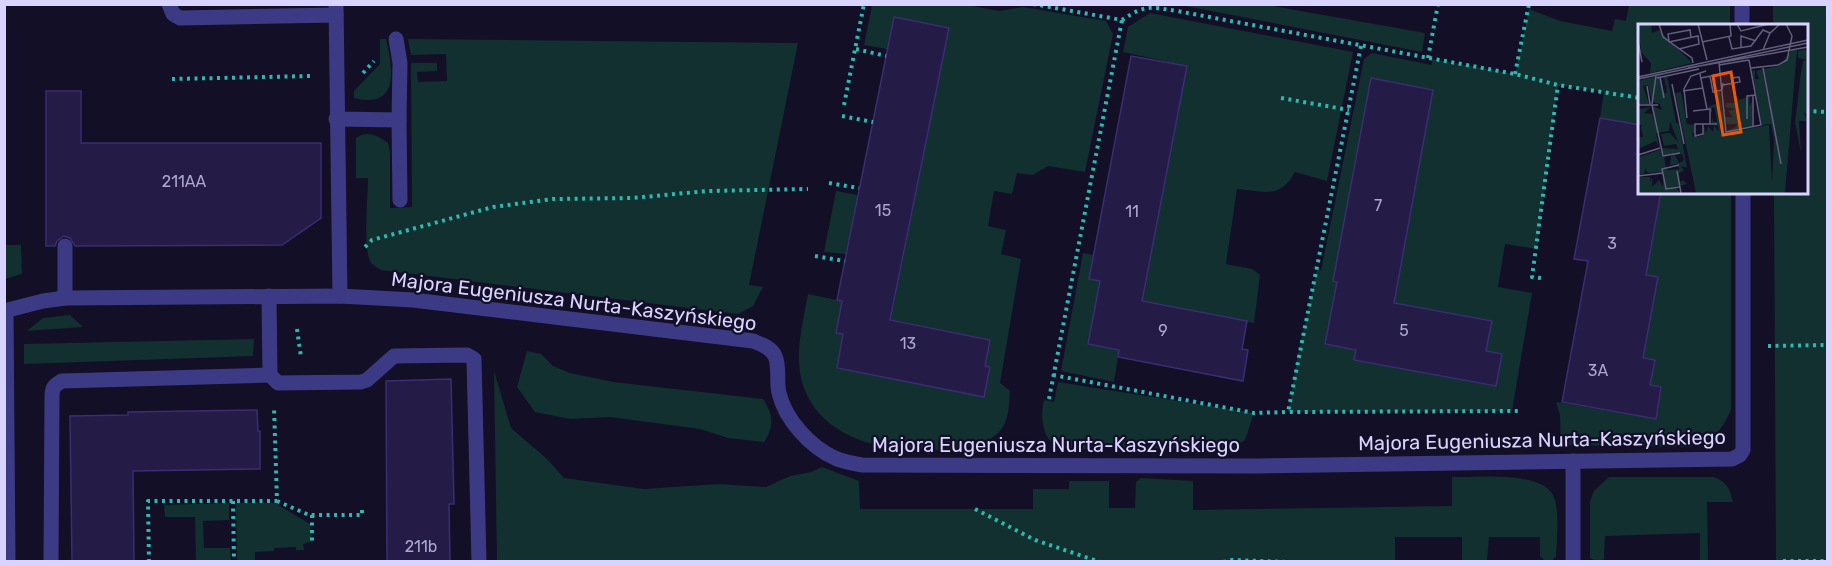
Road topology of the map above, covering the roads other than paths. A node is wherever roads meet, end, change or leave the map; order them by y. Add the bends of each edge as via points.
1 (169, 4) edge
2 (1742, 4) edge
3 (336, 10) edge
4 (1742, 24) edge
5 (396, 39) dead end
6 (336, 120) junction
7 (399, 120) junction
8 (1743, 194) edge
9 (400, 200) dead end
10 (64, 246) dead end
11 (269, 296) junction
12 (340, 296) junction
13 (65, 298) junction
14 (5, 311) edge
15 (270, 375) junction
16 (1573, 461) junction
17 (6, 481) edge
18 (8, 561) edge
19 (51, 561) edge
20 (479, 561) edge
21 (1573, 561) edge

1 - 3 street via 173,14 180,18
2 - 4 street
3 - 6 street
5 - 7 street via 400,63
6 - 7 street
6 - 12 street
7 - 9 street
8 - 16 street, Majora Eugeniusza Nurta-Kaszyńskiego via 1740,455 1732,459
10 - 13 street
11 - 12 street, Majora Eugeniusza Nurta-Kaszyńskiego
11 - 13 street, Majora Eugeniusza Nurta-Kaszyńskiego
11 - 15 street
12 - 16 street, Majora Eugeniusza Nurta-Kaszyńskiego via 413,300 753,341 775,355 778,391 795,425 816,447 835,459 861,465 1259,466
13 - 14 street, Majora Eugeniusza Nurta-Kaszyńskiego
14 - 17 street
15 - 19 street via 55,384
15 - 20 street via 278,383 361,382 394,356 467,355 474,359
16 - 21 street
17 - 18 street

